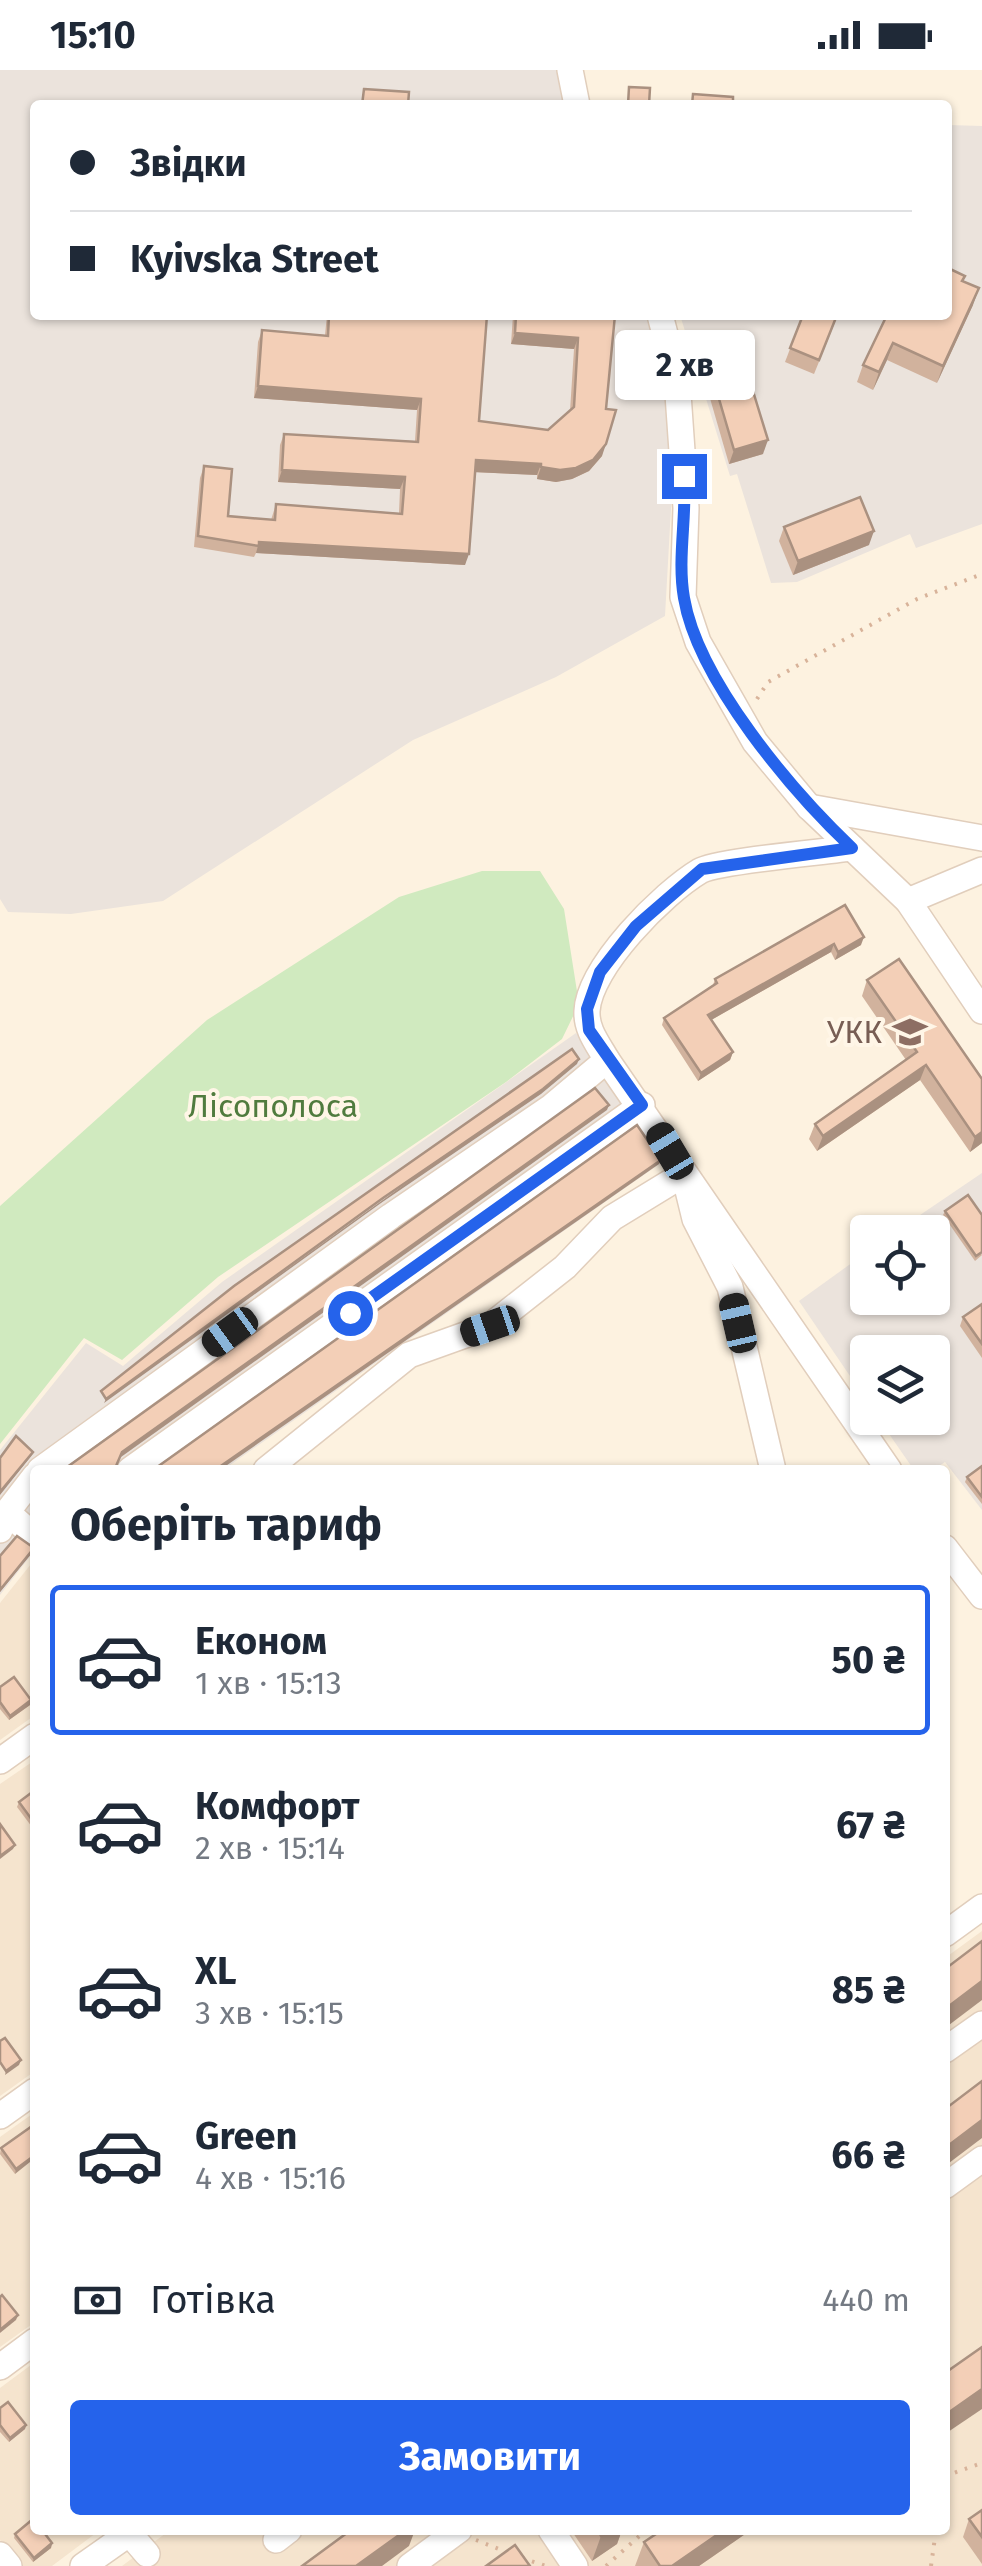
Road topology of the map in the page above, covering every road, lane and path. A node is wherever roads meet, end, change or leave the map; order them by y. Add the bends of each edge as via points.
1 (570, 70) edge
2 (576, 100) edge
3 (661, 320) edge
4 (982, 574) edge
5 (743, 720) junction
6 (809, 807) junction
7 (982, 838) edge
8 (852, 848) junction
9 (982, 870) edge
10 (908, 901) junction
11 (982, 1010) edge
12 (607, 1060) junction
13 (642, 1105) junction
14 (684, 1174) junction
15 (47, 1465) edge
16 (137, 1465) edge
17 (272, 1465) edge
18 (773, 1465) edge
19 (886, 1465) edge
20 (30, 1483) edge
21 (4, 1521) edge
22 (30, 1534) edge
23 (950, 1554) edge
24 (982, 1596) edge
25 (30, 1740) edge
26 (0, 1761) edge
27 (982, 1907) edge
28 (950, 1930) edge
29 (982, 2024) edge
30 (950, 2046) edge
31 (30, 2095) edge
32 (0, 2116) edge
33 (982, 2158) edge
34 (950, 2182) edge
35 (30, 2345) edge
36 (0, 2367) edge
37 (982, 2463) edge
38 (950, 2474) edge
39 (128, 2535) edge
40 (134, 2535) edge
41 (453, 2535) edge
42 (467, 2535) edge
43 (554, 2535) edge
44 (640, 2535) edge
45 (935, 2535) edge
46 (0, 2554) edge
47 (147, 2554) dead end
48 (9, 2566) edge
49 (82, 2566) edge
50 (410, 2566) edge
51 (546, 2566) edge
52 (576, 2566) edge
53 (606, 2566) edge
54 (931, 2566) edge

1 - 2 street
3 - 5 street via 677,380 686,508 683,597 698,642
4 - 5 path via 916,599 768,682
5 - 6 street
6 - 7 street
6 - 8 street
8 - 10 street
8 - 12 street via 702,869 689,880 636,926 600,972 587,1009 589,1030
9 - 10 street
10 - 11 street
12 - 13 street
12 - 15 street via 551,1107
13 - 14 street
13 - 16 street
14 - 17 street via 612,1218 565,1267 490,1326 409,1355
14 - 18 street via 695,1219 730,1287
14 - 19 street
20 - 21 street
21 - 22 street
23 - 24 street
25 - 26 street
27 - 28 street
29 - 30 street
31 - 32 street
33 - 34 street
35 - 36 street
37 - 38 path
39 - 49 street
40 - 47 street
41 - 50 street
42 - 51 path
43 - 52 street
44 - 53 path
45 - 54 path
46 - 48 street

